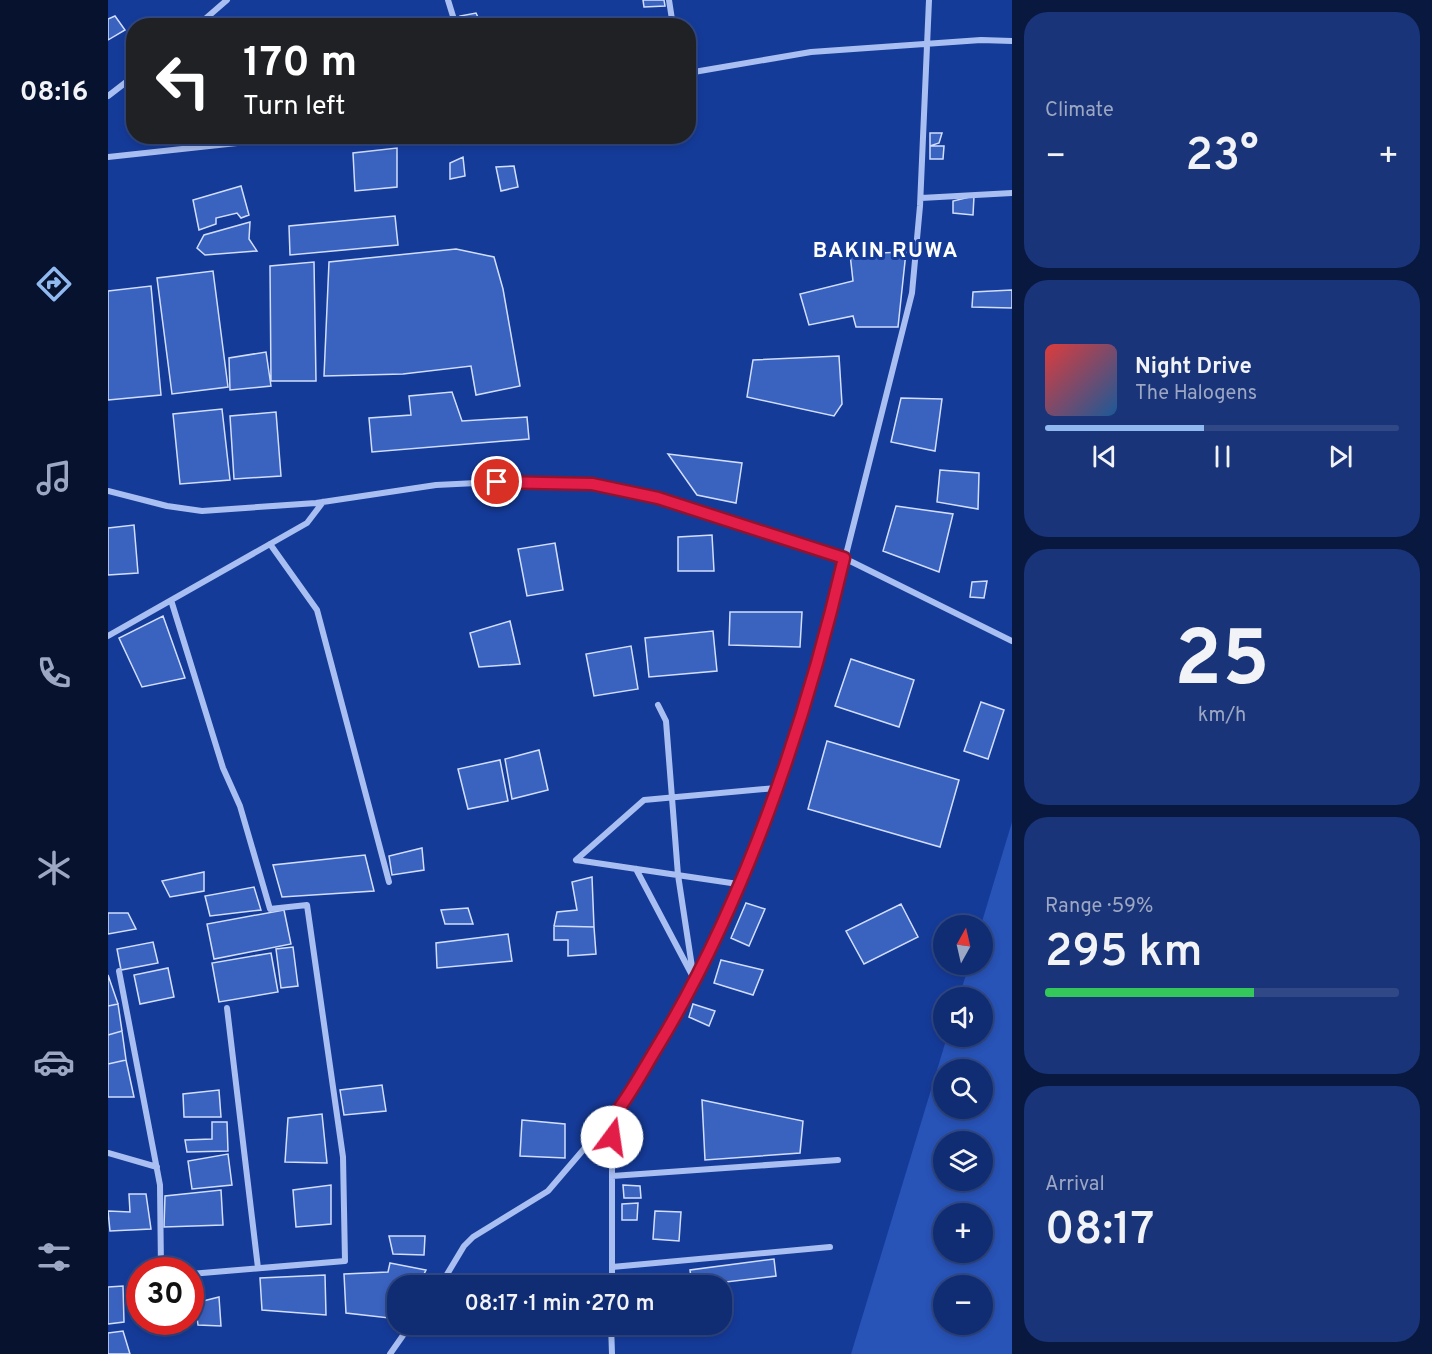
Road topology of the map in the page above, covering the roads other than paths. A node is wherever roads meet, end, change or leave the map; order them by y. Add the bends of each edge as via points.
1 (227, 0) edge
2 (448, 0) edge
3 (669, 0) edge
4 (929, 0) edge
5 (206, 18) edge
6 (454, 18) edge
7 (672, 18) edge
8 (1012, 41) edge
9 (928, 43) junction
10 (696, 72) edge
11 (126, 82) edge
12 (108, 96) edge
13 (227, 144) edge
14 (108, 157) edge
15 (1012, 193) edge
16 (921, 198) junction
17 (108, 491) edge
18 (322, 502) junction
19 (270, 544) junction
20 (844, 558) junction
21 (171, 600) junction
22 (108, 636) edge
23 (1012, 641) edge
24 (658, 705) dead end
25 (776, 788) junction
26 (672, 798) junction
27 (636, 869) junction
28 (678, 875) junction
29 (389, 882) dead end
30 (738, 884) junction
31 (119, 971) dead end
32 (694, 981) junction
33 (227, 1008) dead end
34 (612, 1118) junction
35 (108, 1153) edge
36 (838, 1160) dead end
37 (157, 1167) junction
38 (612, 1176) junction
39 (830, 1247) dead end
40 (160, 1257) edge
41 (612, 1267) junction
42 (258, 1268) junction
43 (204, 1273) edge
44 (447, 1275) edge
45 (612, 1275) edge
46 (403, 1335) edge
47 (611, 1335) edge
48 (390, 1354) edge
49 (612, 1354) edge

1 - 5 street
2 - 6 street
3 - 7 street
4 - 9 street
8 - 9 street
9 - 10 street via 812,52
9 - 16 street
11 - 12 street
13 - 14 street
15 - 16 street
16 - 20 street via 912,293
17 - 18 street via 202,511
18 - 19 street via 307,523
18 - 20 street via 436,485 592,484 658,498
19 - 21 street
19 - 29 street via 317,610
20 - 23 street
20 - 25 street via 828,626
21 - 22 street
21 - 42 street via 270,909 307,905 343,1157 345,1261
24 - 26 street via 666,721
25 - 26 street
25 - 30 street
26 - 27 street via 644,800 576,860
26 - 28 street
27 - 28 street
27 - 32 street
28 - 30 street
28 - 32 street
30 - 32 street
31 - 37 street
32 - 34 street
33 - 42 street
34 - 38 street
34 - 44 street via 548,1191 469,1242
35 - 37 street
36 - 38 street
37 - 40 street
38 - 41 street
39 - 41 street
41 - 45 street
42 - 43 street
46 - 48 street
47 - 49 street

